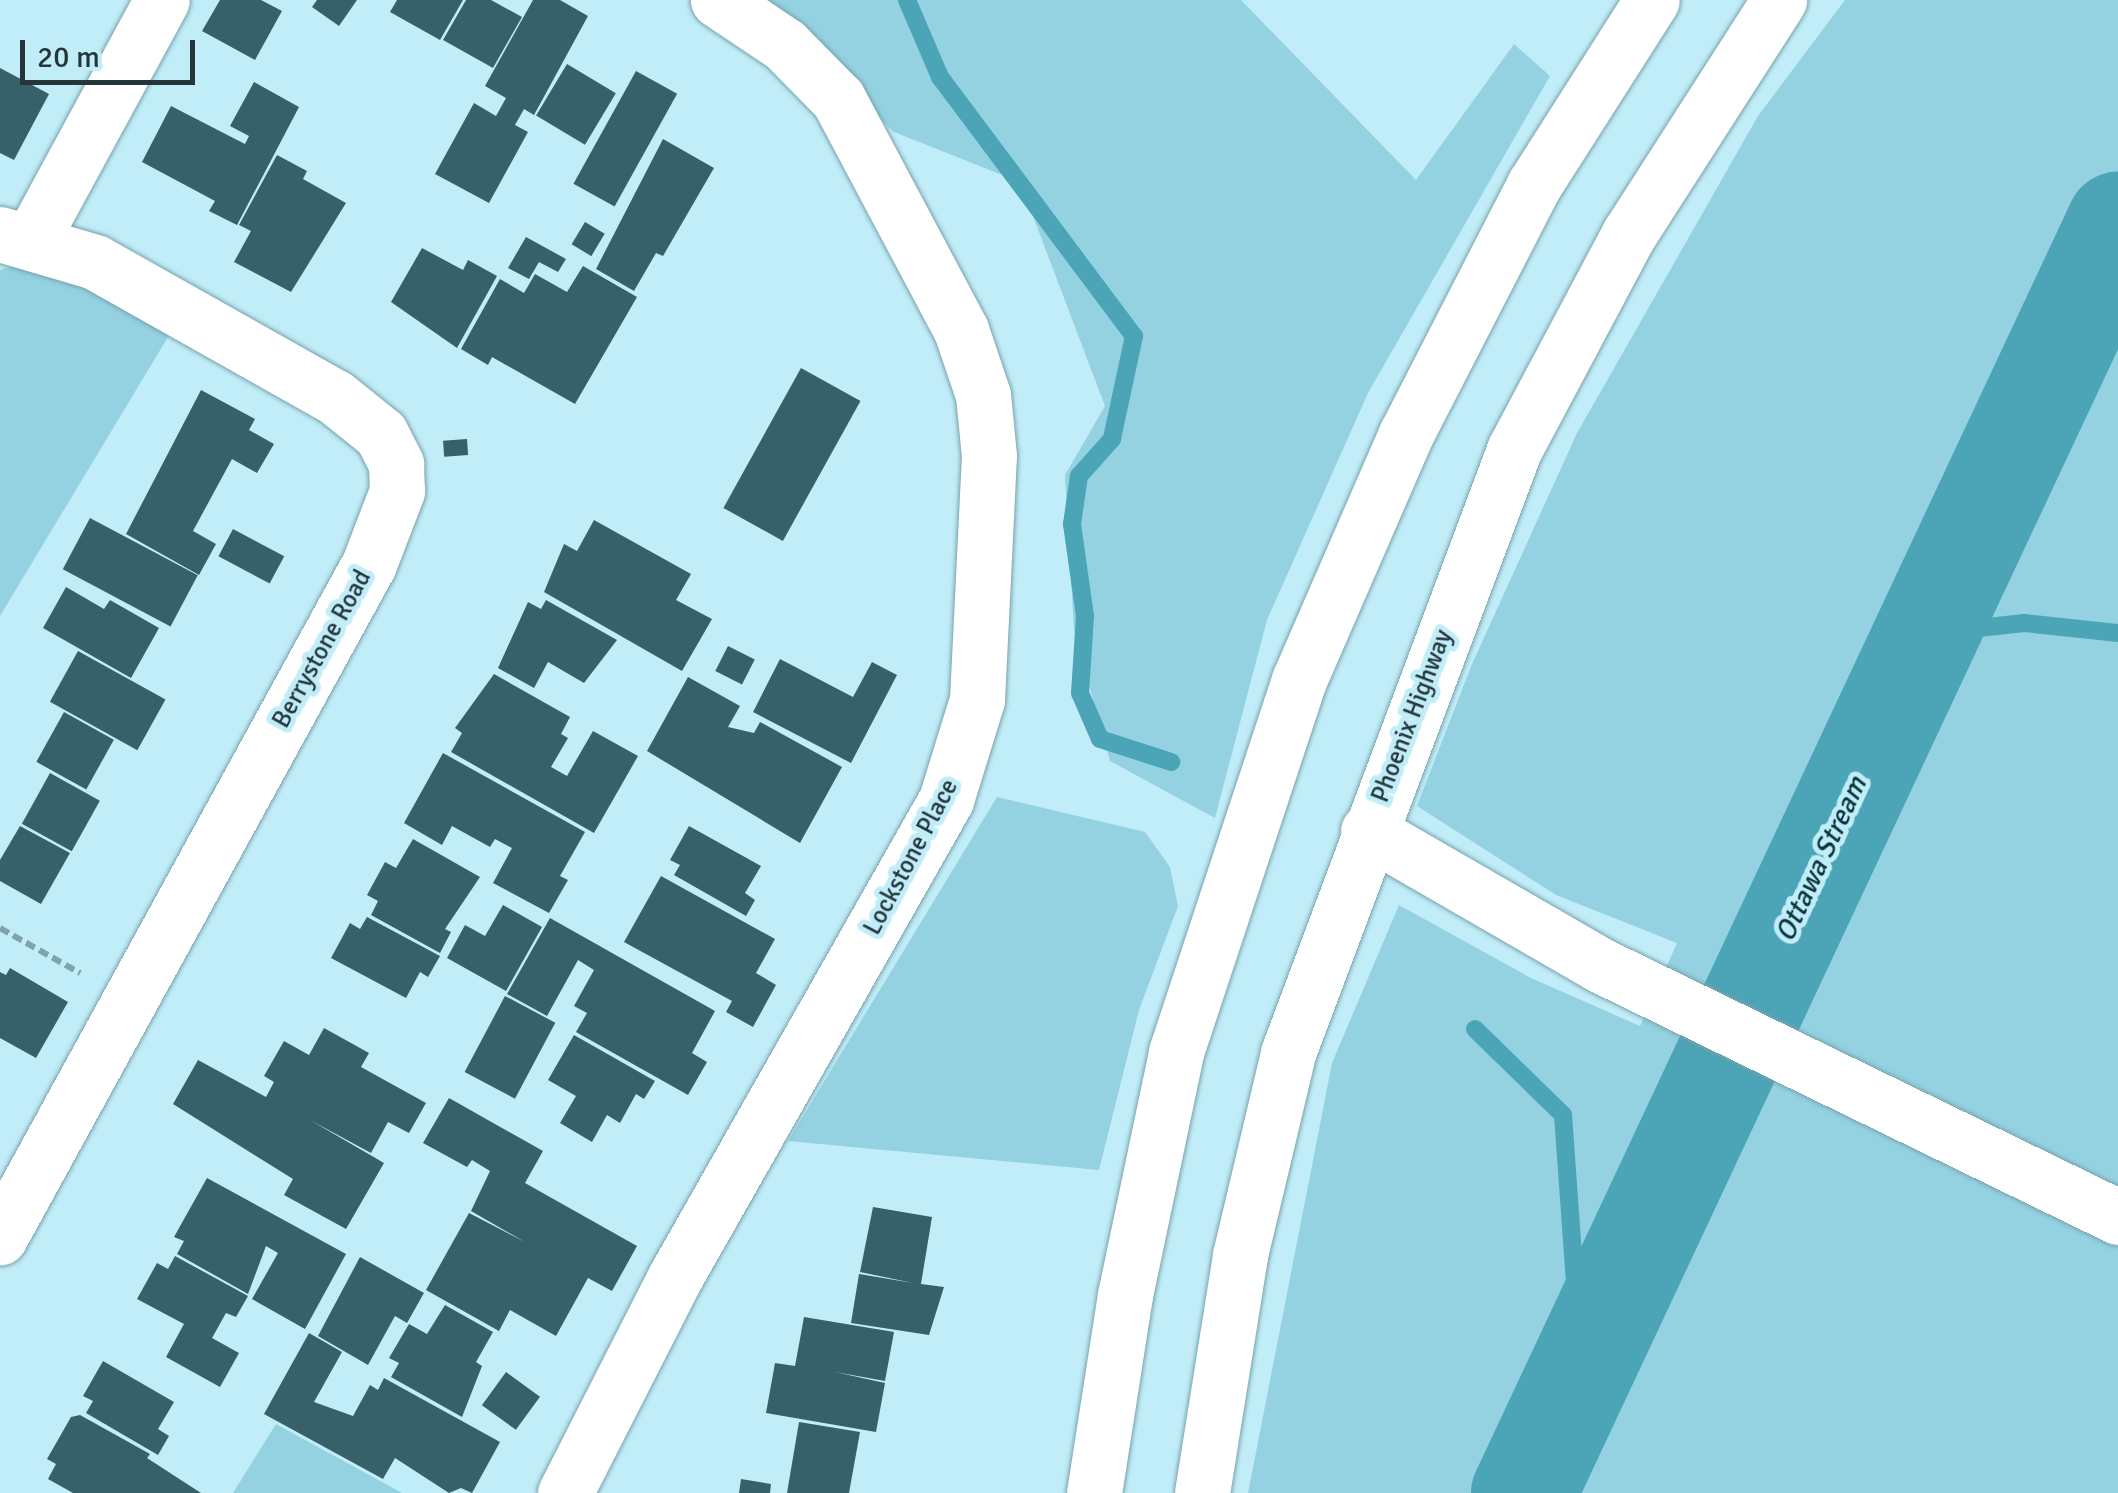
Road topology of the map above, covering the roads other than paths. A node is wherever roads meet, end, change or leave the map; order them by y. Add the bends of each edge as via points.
1 (162, 0) edge
2 (718, 0) edge
3 (1652, 0) edge
4 (1779, 0) edge
5 (16, 238) edge
6 (1368, 832) junction
7 (2118, 1217) edge
8 (0, 1237) edge
9 (565, 1493) edge
10 (1094, 1493) edge
11 (1202, 1493) edge

1 - 5 street
2 - 9 street, Lockstone Place via 785,45 838,98 961,330 983,394 989,456 977,700 946,800 674,1279
3 - 10 street via 1516,220 1406,434 1299,680 1176,1052 1125,1294
4 - 6 street, Phoenix Highway via 1629,234 1514,450
5 - 8 street, Berrystone Road via 95,262 335,397 380,434 396,464 391,520 369,564
6 - 7 street via 1600,965
6 - 11 street, Phoenix Highway via 1288,1052 1240,1255

